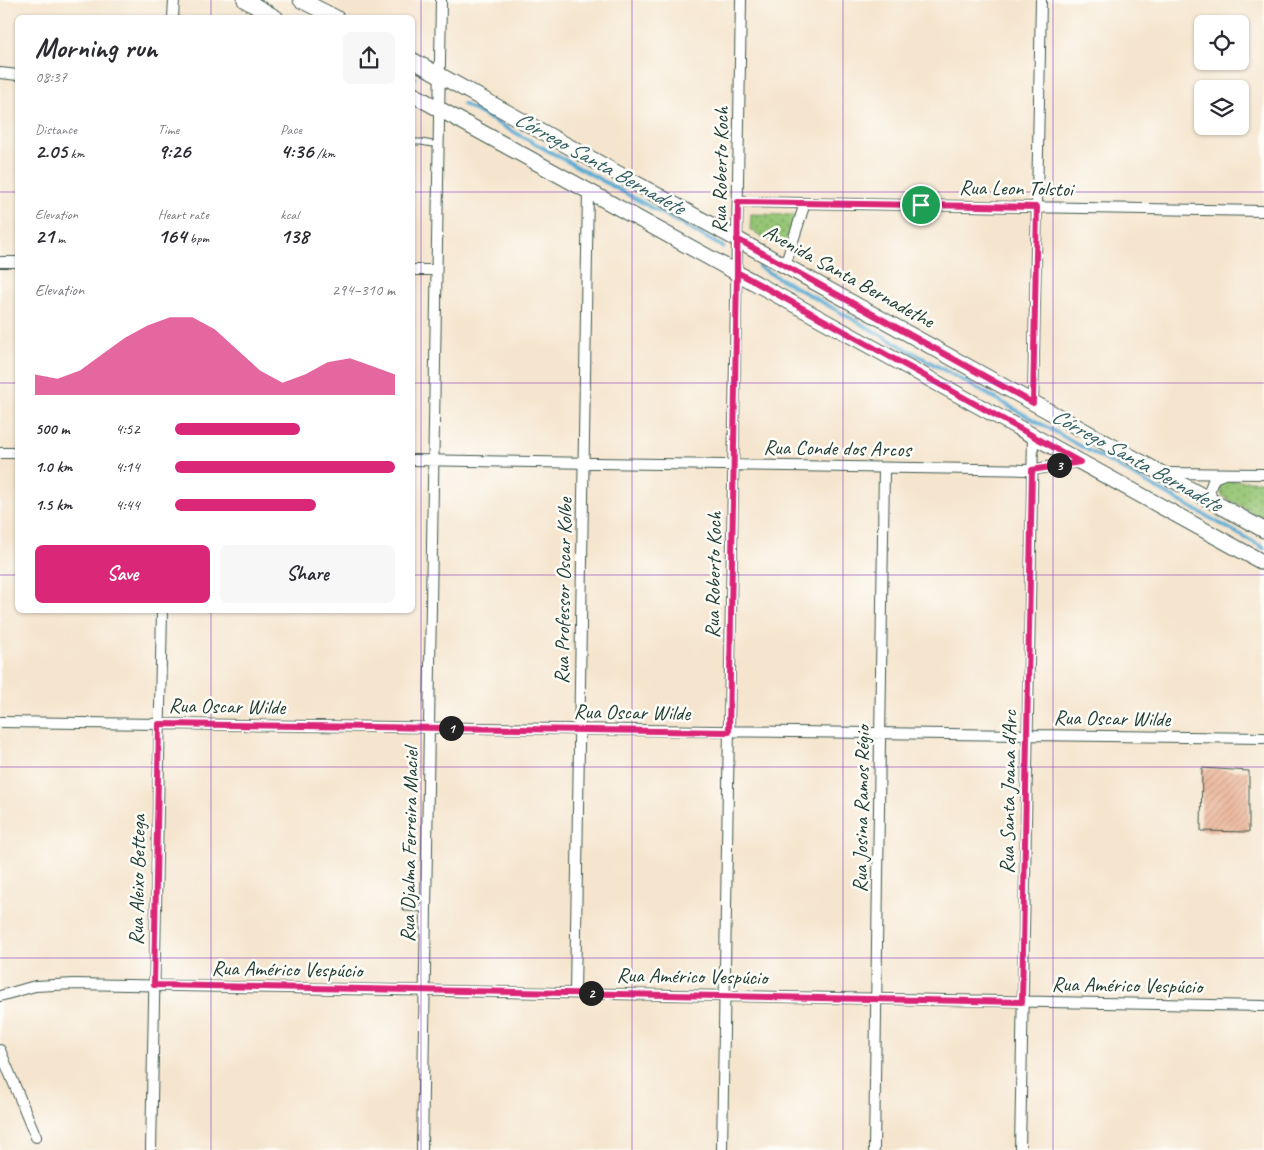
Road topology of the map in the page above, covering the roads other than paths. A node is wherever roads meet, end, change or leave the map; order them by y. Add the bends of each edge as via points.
1 (174, 0) edge
2 (245, 0) edge
3 (301, 0) edge
4 (441, 0) edge
5 (742, 0) edge
6 (1040, 0) edge
7 (173, 15) edge
8 (271, 15) edge
9 (330, 15) edge
10 (415, 62) edge
11 (0, 73) edge
12 (15, 75) edge
13 (440, 75) junction
14 (415, 96) edge
15 (439, 109) junction
16 (415, 142) edge
17 (438, 145) junction
18 (588, 190) junction
19 (738, 202) junction
20 (805, 203) junction
21 (1037, 207) junction
22 (1264, 211) edge
23 (737, 239) junction
24 (0, 262) edge
25 (15, 262) edge
26 (785, 266) junction
27 (415, 270) edge
28 (436, 270) junction
29 (737, 272) junction
30 (1033, 403) junction
31 (1033, 436) junction
32 (0, 453) edge
33 (15, 453) edge
34 (415, 460) edge
35 (434, 460) junction
36 (1080, 462) junction
37 (583, 463) junction
38 (733, 465) junction
39 (884, 468) junction
40 (1032, 470) junction
41 (1160, 473) junction
42 (1225, 474) junction
43 (1264, 474) edge
44 (1211, 501) junction
45 (1264, 530) edge
46 (1264, 563) edge
47 (162, 613) edge
48 (0, 722) edge
49 (159, 724) junction
50 (429, 728) junction
51 (579, 730) junction
52 (729, 732) junction
53 (880, 733) junction
54 (1027, 735) junction
55 (1264, 738) edge
56 (405, 908) dead end
57 (426, 908) junction
58 (154, 985) junction
59 (425, 990) junction
60 (575, 993) junction
61 (0, 996) edge
62 (724, 996) junction
63 (876, 999) junction
64 (1022, 1002) junction
65 (1264, 1006) edge
66 (0, 1050) edge
67 (36, 1137) dead end
68 (151, 1150) edge
69 (422, 1150) edge
70 (722, 1150) edge
71 (874, 1150) edge
72 (1020, 1150) edge

1 - 7 street
2 - 8 main road
3 - 9 main road
4 - 13 street, Rua Djalma Ferreira Maciel
5 - 19 street, Rua Roberto Koch
6 - 21 street
10 - 13 main road, Avenida Santa Bernadethe
11 - 12 street
13 - 15 street, Rua Djalma Ferreira Maciel
13 - 23 main road, Avenida Santa Bernadethe
14 - 15 main road
15 - 17 street, Rua Djalma Ferreira Maciel
15 - 18 main road
16 - 17 lane
17 - 28 street, Rua Djalma Ferreira Maciel
18 - 29 main road
18 - 37 street, Rua Professor Oscar Kolbe
19 - 20 street, Rua Leon Tolstoi
19 - 23 street, Rua Roberto Koch
20 - 21 street, Rua Leon Tolstoi
20 - 26 street
21 - 22 street, Rua Leon Tolstoi
21 - 30 street
23 - 26 main road, Avenida Santa Bernadethe
23 - 29 street, Rua Roberto Koch
24 - 25 street
26 - 30 main road, Avenida Santa Bernadethe
27 - 28 street
28 - 35 street, Rua Djalma Ferreira Maciel
29 - 31 main road
29 - 38 street, Rua Roberto Koch
30 - 41 main road, Avenida Santa Bernadethe
31 - 36 main road
31 - 40 street, Rua Santa Joana d'Arc
32 - 33 street
34 - 35 street, Rua Conde dos Arcos
35 - 37 street, Rua Conde dos Arcos
35 - 50 street, Rua Djalma Ferreira Maciel
36 - 40 street, Rua Conde dos Arcos
36 - 46 main road
37 - 38 street, Rua Conde dos Arcos
37 - 51 street, Rua Professor Oscar Kolbe
38 - 39 street, Rua Conde dos Arcos
38 - 52 street, Rua Roberto Koch
39 - 40 street, Rua Conde dos Arcos
39 - 53 street, Rua Josina Ramos Régio
40 - 54 street, Rua Santa Joana d'Arc
41 - 42 street
41 - 44 main road, Avenida Santa Bernadethe
42 - 43 street
42 - 44 street via 1214,478 1210,489
44 - 45 main road, Avenida Santa Bernadethe
47 - 49 street, Rua Aleixo Bettega
48 - 49 street, Rua Oscar Wilde
49 - 50 street, Rua Oscar Wilde
49 - 58 street, Rua Aleixo Bettega
50 - 51 street, Rua Oscar Wilde
50 - 57 street, Rua Djalma Ferreira Maciel
51 - 52 street, Rua Oscar Wilde
51 - 60 street, Rua Professor Oscar Kolbe
52 - 53 street, Rua Oscar Wilde
52 - 62 street, Rua Roberto Koch
53 - 54 street, Rua Oscar Wilde
53 - 63 street, Rua Josina Ramos Régio
54 - 55 street, Rua Oscar Wilde
54 - 64 street, Rua Santa Joana d'Arc
56 - 57 lane
57 - 59 street, Rua Djalma Ferreira Maciel
58 - 59 street, Rua Américo Vespúcio
58 - 61 street, Rua Américo Vespúcio via 54,984
58 - 68 street, Rua Aleixo Bettega
59 - 60 street, Rua Américo Vespúcio
59 - 69 street, Rua Djalma Ferreira Maciel
60 - 62 street, Rua Américo Vespúcio
62 - 63 street, Rua Américo Vespúcio
62 - 70 street, Rua Roberto Koch
63 - 64 street, Rua Américo Vespúcio
63 - 71 street, Rua Josina Ramos Régio
64 - 65 street, Rua Américo Vespúcio
64 - 72 street, Rua Santa Joana d'Arc
66 - 67 street

